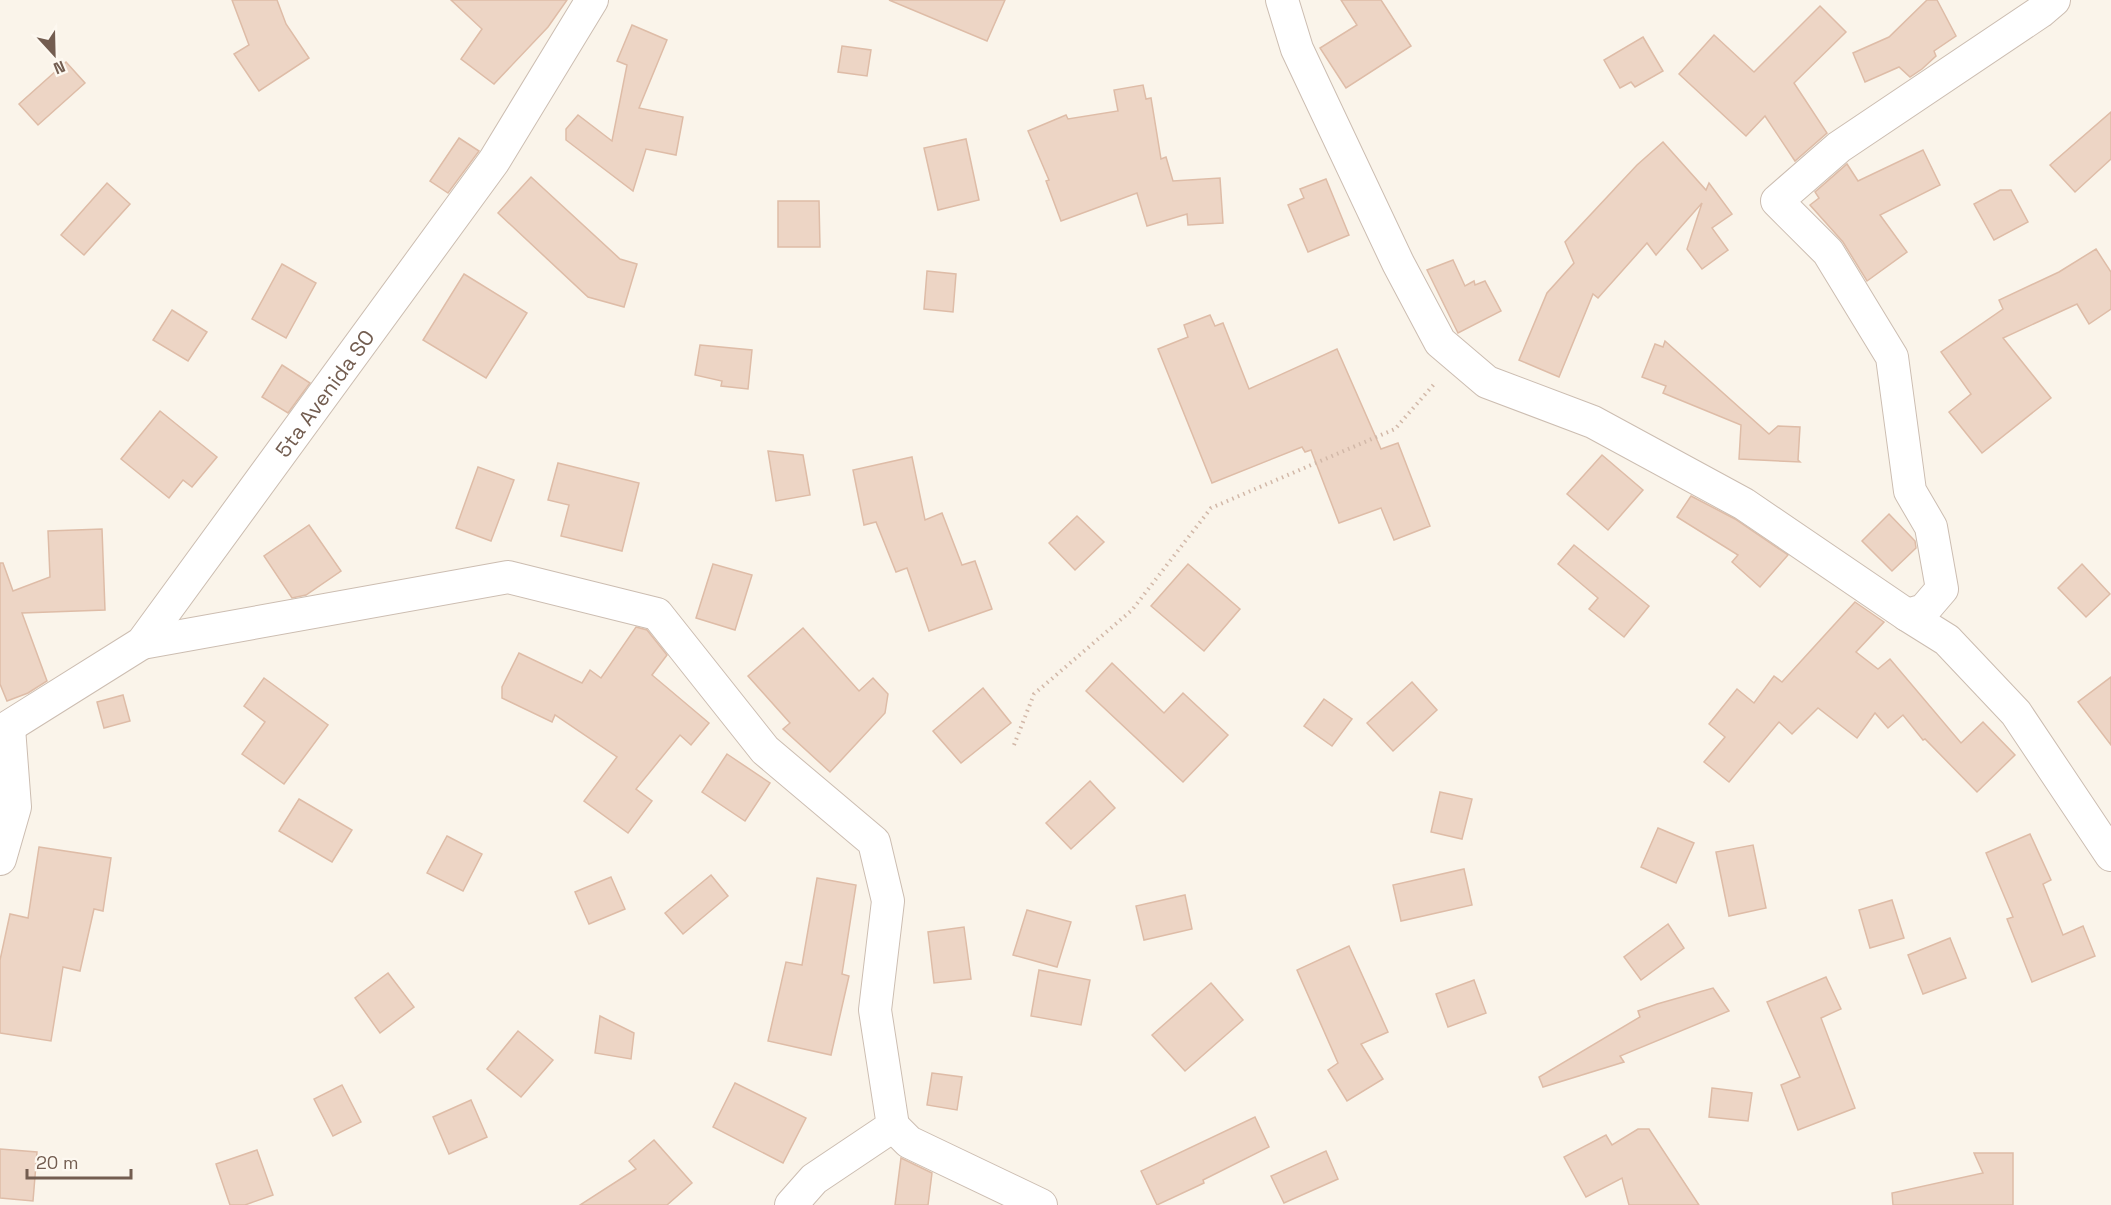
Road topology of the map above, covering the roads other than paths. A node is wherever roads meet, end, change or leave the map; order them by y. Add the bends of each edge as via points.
1 (592, 0) edge
2 (1282, 0) edge
3 (2054, 0) edge
4 (1907, 615) junction
5 (141, 643) junction
6 (4, 730) edge
7 (2111, 855) edge
8 (0, 859) edge
9 (893, 1126) junction
10 (791, 1205) edge
11 (1041, 1205) edge

1 - 5 street, 5ta Avenida SO via 494,161
2 - 4 street via 1297,48 1398,263 1440,342 1487,382 1593,422 1744,504
3 - 4 street via 1839,147 1777,201 1828,252 1892,357 1910,491 1930,527 1942,589 1924,610
4 - 7 street via 1947,640 2016,713
5 - 6 street, 5ta Avenida SO
5 - 9 street via 508,577 657,614 765,750 874,842 888,901 875,1010
6 - 8 street via 15,807
9 - 10 street via 814,1179
9 - 11 street via 909,1142

